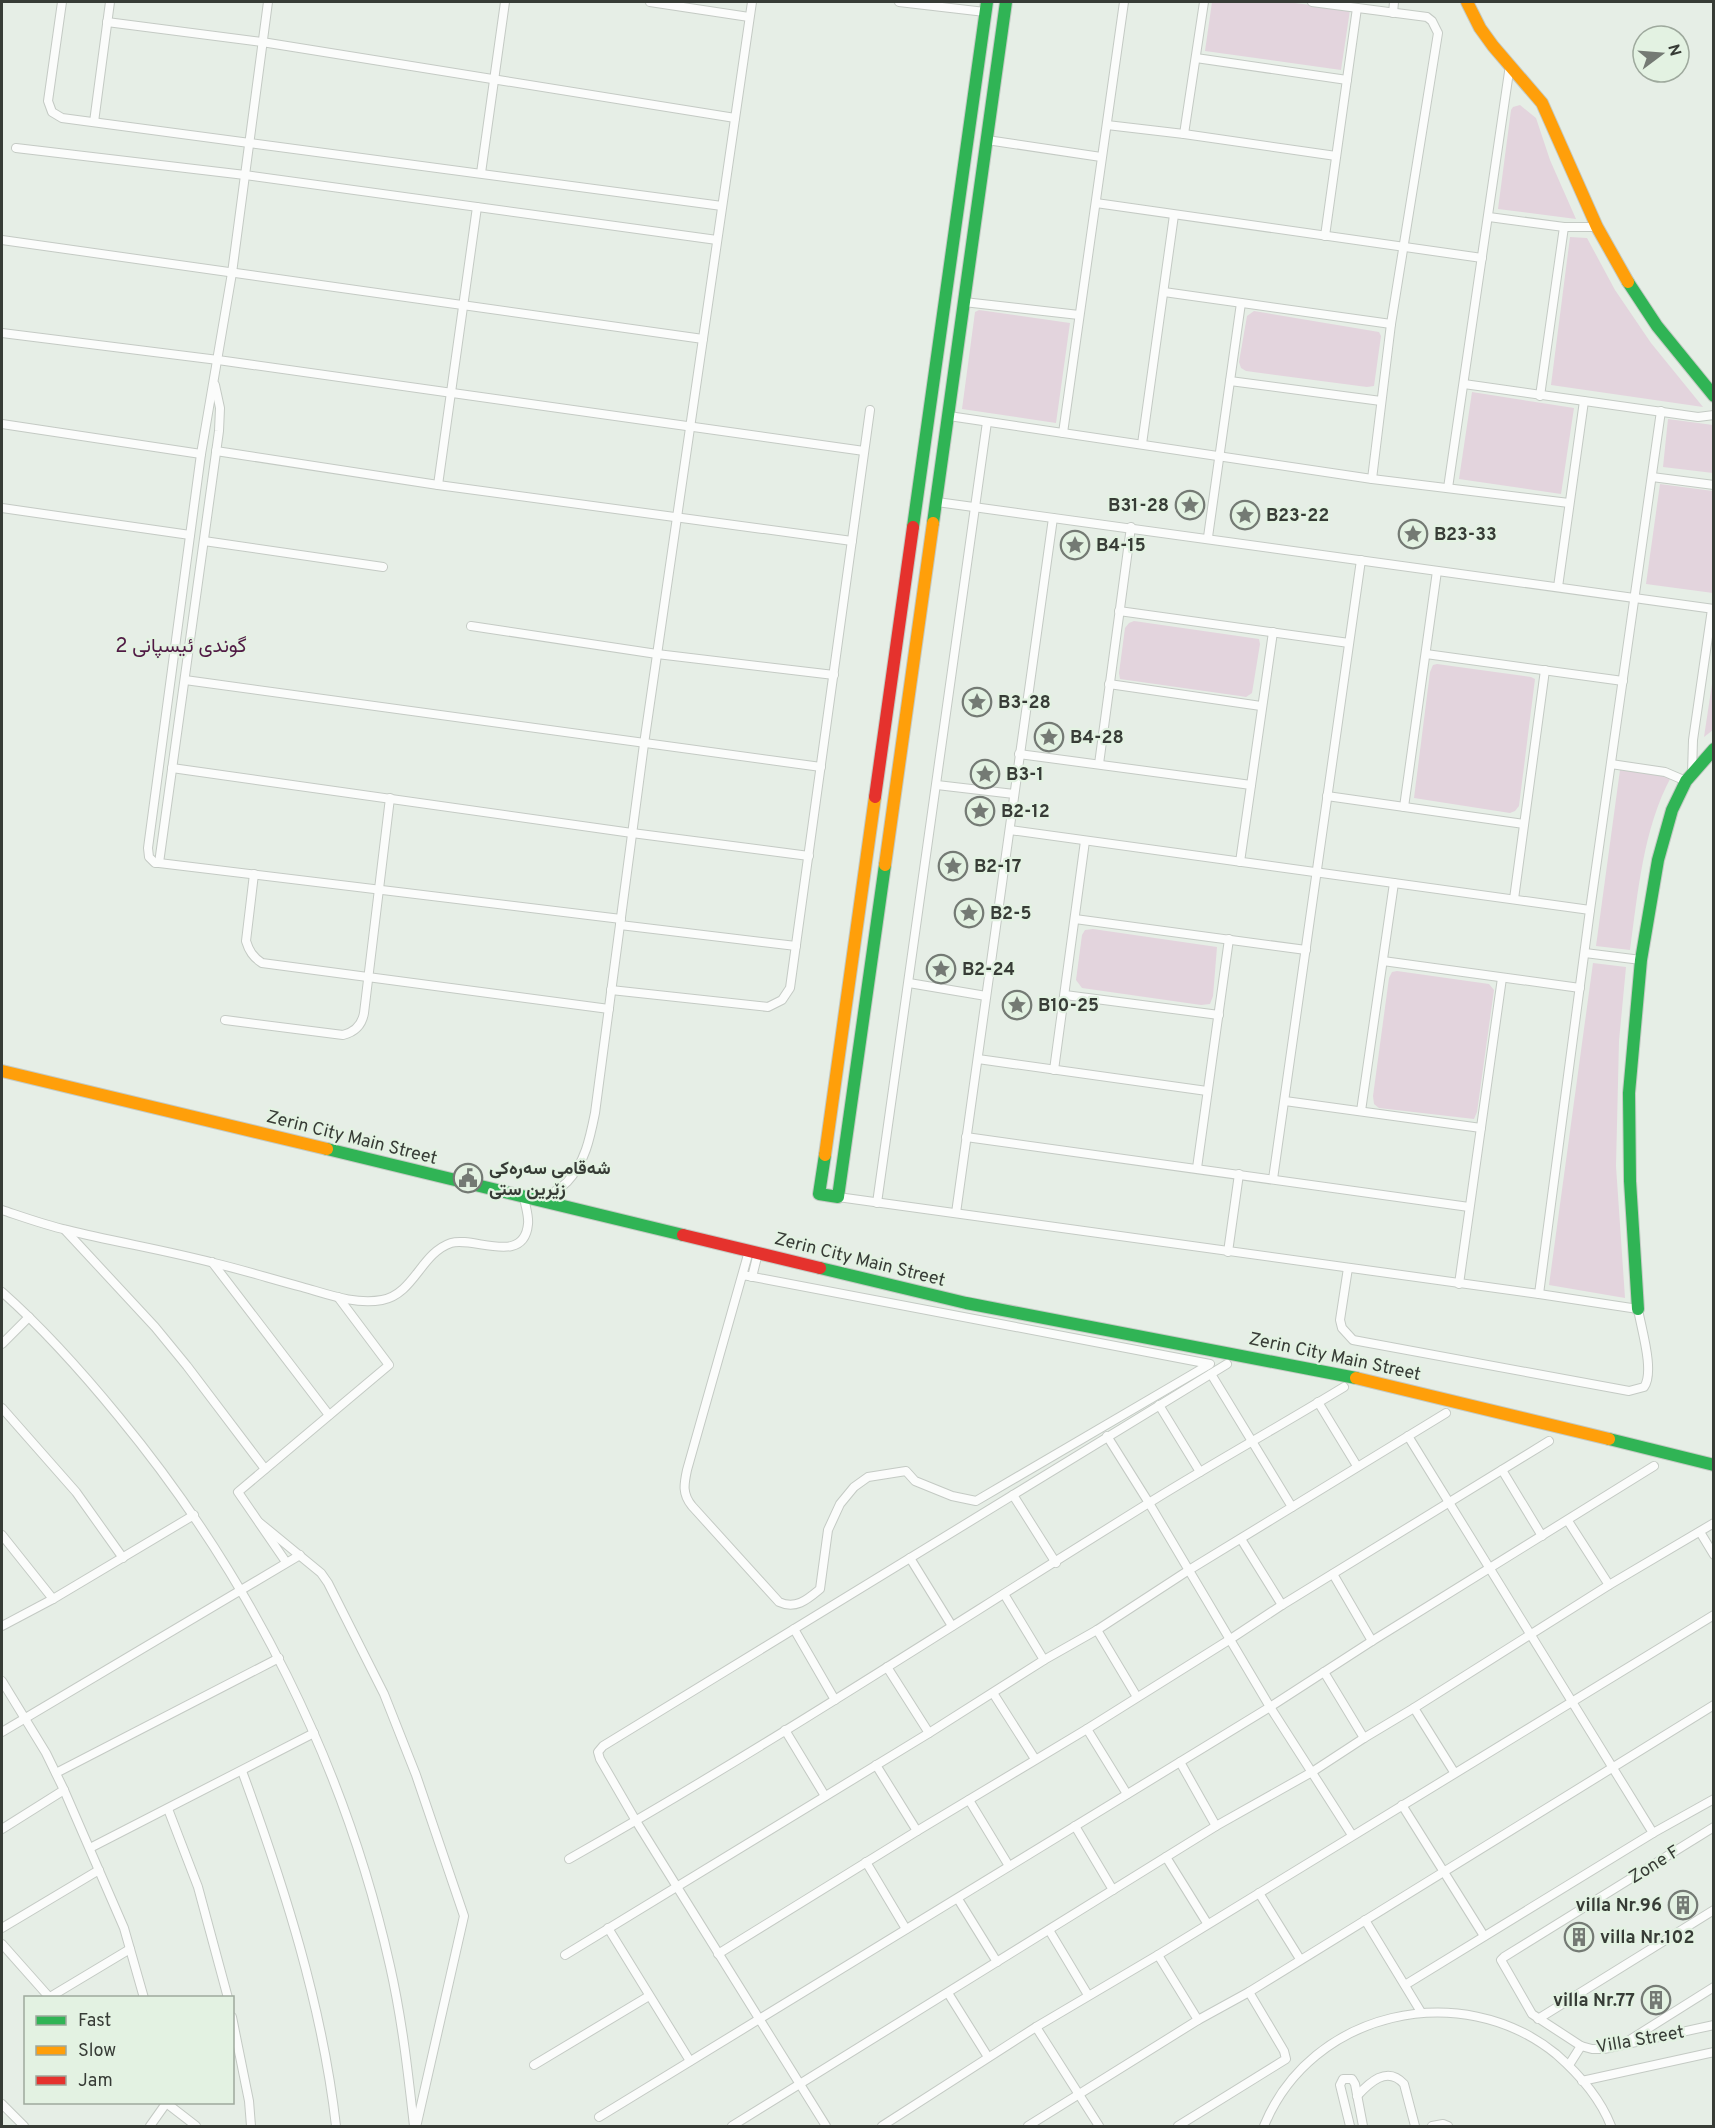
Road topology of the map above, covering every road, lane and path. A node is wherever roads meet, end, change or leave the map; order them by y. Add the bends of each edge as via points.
1 (62, 2) edge
2 (110, 2) edge
3 (268, 2) edge
4 (505, 2) edge
5 (650, 2) edge
6 (752, 2) edge
7 (899, 2) edge
8 (1006, 2) edge
9 (1124, 2) edge
10 (1204, 2) edge
11 (1312, 2) edge
12 (1394, 2) edge
13 (1467, 2) edge
14 (986, 7) edge
15 (1357, 8) junction
16 (1393, 13) junction
17 (749, 17) junction
18 (107, 22) junction
19 (262, 42) junction
20 (1196, 58) junction
21 (1510, 65) junction
22 (494, 79) junction
23 (1347, 80) junction
24 (735, 117) junction
25 (94, 122) junction
26 (1107, 125) junction
27 (1184, 134) junction
28 (987, 140) junction
29 (250, 142) junction
30 (16, 148) dead end
31 (1336, 156) junction
32 (1101, 157) junction
33 (481, 173) junction
34 (245, 175) junction
35 (959, 200) junction
36 (978, 203) junction
37 (1096, 203) junction
38 (477, 207) junction
39 (722, 207) junction
40 (1174, 215) junction
41 (1489, 217) junction
42 (1564, 227) junction
43 (1596, 227) junction
44 (1325, 236) junction
45 (2, 240) edge
46 (717, 240) junction
47 (1403, 247) junction
48 (1482, 258) junction
49 (232, 273) junction
50 (1164, 292) junction
51 (964, 302) junction
52 (1241, 303) junction
53 (464, 306) junction
54 (1079, 315) junction
55 (1391, 324) junction
56 (2, 333) edge
57 (703, 339) junction
58 (218, 360) junction
59 (214, 380) junction
60 (1230, 381) junction
61 (1464, 384) junction
62 (451, 393) junction
63 (1540, 396) junction
64 (1713, 396) edge
65 (1381, 401) junction
66 (1584, 401) junction
67 (870, 410) dead end
68 (1661, 411) junction
69 (1713, 415) edge
70 (949, 416) junction
71 (987, 422) junction
72 (2, 424) edge
73 (690, 428) junction
74 (1063, 433) junction
75 (1142, 444) junction
76 (216, 451) junction
77 (864, 451) junction
78 (201, 454) junction
79 (1219, 455) junction
80 (1652, 477) junction
81 (1372, 479) junction
82 (438, 485) junction
83 (1713, 485) edge
84 (1448, 488) junction
85 (937, 502) junction
86 (1569, 504) junction
87 (975, 507) junction
88 (2, 508) edge
89 (1053, 518) junction
90 (677, 519) junction
91 (1131, 527) junction
92 (190, 534) junction
93 (1208, 537) junction
94 (204, 541) junction
95 (852, 541) junction
96 (1360, 560) junction
97 (908, 565) junction
98 (383, 567) dead end
99 (928, 567) junction
100 (1437, 571) junction
101 (1558, 587) junction
102 (1636, 597) junction
103 (1713, 609) edge
104 (1119, 611) junction
105 (471, 626) dead end
106 (1273, 632) junction
107 (1349, 643) junction
108 (657, 654) junction
109 (1426, 654) junction
110 (1545, 670) junction
111 (834, 675) junction
112 (185, 680) junction
113 (1623, 681) junction
114 (1109, 684) junction
115 (1261, 706) junction
116 (644, 744) junction
117 (1713, 749) edge
118 (1018, 754) junction
119 (1099, 764) junction
120 (1611, 764) junction
121 (821, 767) junction
122 (172, 768) junction
123 (1689, 777) junction
124 (937, 785) junction
125 (1251, 785) junction
126 (1014, 794) junction
127 (1327, 796) junction
128 (390, 798) junction
129 (1404, 807) junction
130 (1524, 824) junction
131 (1010, 830) junction
132 (632, 833) junction
133 (1085, 841) junction
134 (868, 852) junction
135 (887, 855) junction
136 (809, 856) junction
137 (1240, 862) junction
138 (159, 863) junction
139 (1317, 873) junction
140 (254, 874) junction
141 (1394, 884) junction
142 (379, 888) junction
143 (1514, 900) junction
144 (1590, 910) junction
145 (1076, 919) junction
146 (620, 922) junction
147 (1229, 939) junction
148 (796, 946) junction
149 (1306, 950) junction
150 (1585, 953) junction
151 (1641, 960) junction
152 (1383, 961) junction
153 (369, 976) junction
154 (1502, 978) junction
155 (909, 983) junction
156 (1580, 988) junction
157 (611, 990) junction
158 (1065, 995) junction
159 (986, 996) junction
160 (609, 1009) junction
161 (1218, 1015) junction
162 (225, 1020) dead end
163 (978, 1059) junction
164 (1054, 1070) junction
165 (2, 1071) edge
166 (1208, 1091) junction
167 (1284, 1101) junction
168 (1362, 1112) junction
169 (1481, 1128) junction
170 (966, 1137) junction
171 (1197, 1168) junction
172 (1239, 1174) junction
173 (1274, 1179) junction
174 (524, 1197) junction
175 (838, 1197) junction
176 (539, 1202) junction
177 (877, 1203) junction
178 (1469, 1207) junction
179 (2, 1210) edge
180 (956, 1213) junction
181 (65, 1230) junction
182 (754, 1252) junction
183 (1228, 1252) junction
184 (212, 1262) junction
185 (1348, 1268) junction
186 (747, 1276) junction
187 (1459, 1284) junction
188 (2, 1292) edge
189 (1539, 1294) junction
190 (338, 1297) junction
191 (1638, 1309) junction
192 (29, 1317) junction
193 (2, 1344) edge
194 (1227, 1364) dead end
195 (1211, 1374) junction
196 (1344, 1387) dead end
197 (1318, 1402) junction
198 (1160, 1405) junction
199 (2, 1408) edge
200 (1446, 1413) dead end
201 (329, 1415) junction
202 (1107, 1436) junction
203 (1408, 1436) junction
204 (1251, 1441) junction
205 (1549, 1441) dead end
206 (1713, 1465) edge
207 (1357, 1466) junction
208 (1654, 1466) dead end
209 (265, 1469) junction
210 (1502, 1470) junction
211 (1200, 1472) junction
212 (1013, 1495) junction
213 (1149, 1503) junction
214 (1450, 1503) junction
215 (1292, 1507) junction
216 (194, 1515) junction
217 (1568, 1521) junction
218 (260, 1523) junction
219 (1713, 1523) edge
220 (1700, 1532) junction
221 (2, 1535) edge
222 (1542, 1536) junction
223 (1241, 1539) junction
224 (300, 1555) junction
225 (1713, 1555) edge
226 (123, 1558) junction
227 (910, 1558) junction
228 (286, 1562) junction
229 (1056, 1563) junction
230 (1490, 1568) junction
231 (1189, 1570) junction
232 (1333, 1574) junction
233 (1609, 1585) junction
234 (241, 1589) junction
235 (1004, 1594) junction
236 (53, 1599) junction
237 (1282, 1605) junction
238 (1713, 1614) edge
239 (2, 1626) edge
240 (952, 1626) junction
241 (794, 1629) junction
242 (1097, 1630) junction
243 (1531, 1634) junction
244 (1229, 1640) junction
245 (1372, 1641) junction
246 (279, 1658) junction
247 (1044, 1660) junction
248 (887, 1666) junction
249 (1324, 1672) junction
250 (2, 1681) edge
251 (993, 1693) junction
252 (1137, 1697) junction
253 (835, 1700) junction
254 (1572, 1700) junction
255 (1713, 1705) edge
256 (1270, 1707) junction
257 (1414, 1708) junction
258 (25, 1718) junction
259 (1087, 1729) junction
260 (785, 1730) junction
261 (2, 1732) edge
262 (314, 1733) junction
263 (928, 1733) junction
264 (1364, 1738) junction
265 (1035, 1759) junction
266 (1180, 1762) junction
267 (876, 1765) junction
268 (1613, 1767) junction
269 (242, 1770) junction
270 (1312, 1772) junction
271 (1454, 1772) junction
272 (56, 1773) junction
273 (64, 1790) junction
274 (1127, 1794) junction
275 (825, 1796) junction
276 (1713, 1799) edge
277 (969, 1800) junction
278 (1402, 1805) junction
279 (168, 1809) junction
280 (636, 1821) junction
281 (1075, 1826) junction
282 (1216, 1826) junction
283 (1713, 1827) edge
284 (2, 1829) edge
285 (917, 1831) junction
286 (1653, 1833) junction
287 (1352, 1835) junction
288 (90, 1848) junction
289 (1166, 1857) junction
290 (568, 1859) dead end
291 (866, 1862) junction
292 (1009, 1866) junction
293 (99, 1870) junction
294 (1442, 1871) junction
295 (678, 1887) junction
296 (1113, 1890) junction
297 (1259, 1893) junction
298 (958, 1899) junction
299 (1713, 1910) edge
300 (1365, 1920) junction
301 (1207, 1923) junction
302 (2, 1928) edge
303 (608, 1928) junction
304 (906, 1929) junction
305 (1048, 1930) junction
306 (1484, 1936) junction
307 (2, 1944) edge
308 (130, 1949) junction
309 (564, 1954) dead end
310 (718, 1954) junction
311 (1158, 1955) junction
312 (1300, 1959) junction
313 (997, 1962) junction
314 (1405, 1985) junction
315 (1713, 1987) edge
316 (1249, 1992) junction
317 (948, 1993) junction
318 (1088, 1995) junction
319 (49, 1996) edge
320 (52, 1996) edge
321 (143, 1996) edge
322 (227, 1996) edge
323 (649, 1996) junction
324 (1421, 2012) junction
325 (1538, 2019) junction
326 (759, 2020) junction
327 (1198, 2020) junction
328 (1713, 2025) edge
329 (234, 2027) edge
330 (1036, 2027) junction
331 (1623, 2044) junction
332 (1581, 2046) junction
333 (1713, 2052) edge
334 (988, 2057) junction
335 (690, 2061) junction
336 (534, 2065) dead end
337 (1569, 2065) junction
338 (1582, 2081) junction
339 (800, 2085) junction
340 (1079, 2094) junction
341 (1357, 2096) junction
342 (2, 2104) edge
343 (166, 2104) edge
344 (168, 2104) edge
345 (599, 2116) dead end
346 (24, 2127) edge
347 (150, 2127) edge
348 (196, 2127) edge
349 (251, 2127) edge
350 (336, 2127) edge
351 (415, 2127) edge
352 (732, 2127) edge
353 (826, 2127) edge
354 (882, 2127) edge
355 (1028, 2127) edge
356 (1099, 2127) edge
357 (1178, 2127) edge
358 (1264, 2127) edge
359 (1350, 2127) edge
360 (1363, 2127) edge
361 (1415, 2127) edge
362 (1432, 2127) edge
363 (1448, 2127) edge
364 (1611, 2127) edge

1 - 25 street via 49,106 62,118
2 - 18 street
3 - 19 street
4 - 22 street
5 - 17 street
6 - 17 street
7 - 14 street
8 - 28 street
9 - 26 street
10 - 20 street
11 - 15 street
12 - 16 street
13 - 21 street via 1480,28
14 - 35 street
15 - 16 street
15 - 23 street
16 - 47 street via 1426,17 1438,33
17 - 24 street
18 - 19 street
18 - 25 street
19 - 22 street
19 - 29 street
20 - 23 street
20 - 27 street
21 - 41 street
21 - 43 street via 1542,103
22 - 24 street
22 - 33 street
23 - 31 street
24 - 39 street
25 - 29 street
26 - 27 street
26 - 32 street
27 - 31 street
28 - 32 street
28 - 36 street
29 - 33 street
29 - 34 street
30 - 34 street
31 - 44 street
32 - 37 street
33 - 39 street
34 - 38 street
34 - 49 street
35 - 36 street
35 - 97 street
36 - 51 street
37 - 40 street
37 - 54 street
38 - 46 street
38 - 53 street
39 - 46 street
40 - 44 street
40 - 50 street
41 - 42 street
41 - 48 street
42 - 43 street
42 - 63 street
43 - 64 street via 1633,290
44 - 47 street
45 - 49 street
46 - 57 street
47 - 48 street
47 - 55 street
48 - 61 street
49 - 53 street
49 - 58 street
50 - 52 street
50 - 75 street
51 - 54 street
51 - 70 street
52 - 55 street
52 - 60 street
53 - 57 street
53 - 62 street
54 - 74 street
55 - 65 street
56 - 58 street
57 - 73 street
58 - 59 street
58 - 62 street
59 - 76 street via 220,408
59 - 78 street
60 - 65 street
60 - 79 street
61 - 63 street
61 - 84 street
62 - 73 street
62 - 82 street
63 - 66 street
65 - 81 street
66 - 68 street
66 - 86 street
67 - 77 street
68 - 69 street via 1698,417
68 - 80 street
70 - 71 street
70 - 85 street
71 - 74 street
71 - 87 street
72 - 78 street
73 - 77 street
73 - 90 street
74 - 75 street
75 - 79 street
76 - 82 street
76 - 94 street
77 - 95 street
78 - 92 street
79 - 81 street
79 - 93 street
80 - 83 street
80 - 102 street
81 - 84 street
82 - 90 street
84 - 86 street
85 - 87 street
85 - 99 street
86 - 101 street
87 - 89 street
87 - 124 street
88 - 92 street
89 - 91 street
89 - 118 street
90 - 95 street
90 - 108 street
91 - 93 street
91 - 104 street
92 - 138 street via 148,848 151,860
93 - 96 street
94 - 98 street
94 - 112 street
95 - 111 street
96 - 100 street
96 - 107 street
97 - 99 street
97 - 134 street
99 - 135 street
100 - 101 street
100 - 109 street
101 - 102 street
102 - 103 street
102 - 113 street
103 - 123 street
104 - 106 street
104 - 114 street
105 - 108 street
106 - 107 street
106 - 115 street
107 - 127 street
108 - 111 street
108 - 116 street
109 - 110 street
109 - 129 street
110 - 113 street
110 - 130 street
111 - 121 street
112 - 116 street
112 - 122 street
113 - 120 street
114 - 115 street
114 - 119 street
115 - 125 street
116 - 121 street
116 - 132 street
117 - 123 street
118 - 119 street
118 - 126 street
119 - 125 street
120 - 123 street
120 - 144 street
121 - 136 street
122 - 128 street
122 - 138 street
123 - 151 street via 1675,801 1662,841
124 - 126 street
124 - 155 street
125 - 137 street
126 - 131 street
127 - 129 street
127 - 139 street
128 - 132 street
128 - 142 street
129 - 130 street
130 - 143 street
131 - 133 street
131 - 159 street
132 - 136 street
132 - 146 street
133 - 137 street
133 - 145 street
134 - 135 street
134 - 175 street via 819,1194
135 - 175 street
136 - 148 street
137 - 139 street
138 - 140 street
139 - 141 street
139 - 149 street
140 - 142 street
140 - 153 street via 246,941 254,958 271,965
141 - 143 street
141 - 152 street
142 - 146 street
142 - 153 street
143 - 144 street
144 - 150 street
145 - 147 street
145 - 158 street
146 - 148 street
146 - 157 street
147 - 149 street
147 - 161 street
148 - 157 street via 787,995 768,1007
149 - 167 street
150 - 151 street
150 - 156 street
151 - 191 street via 1629,1093
152 - 154 street
152 - 168 street
153 - 160 street
153 - 162 street via 363,1019 349,1033
154 - 156 street
154 - 169 street
155 - 159 street
155 - 177 street
156 - 189 street
157 - 160 street
158 - 161 street
158 - 164 street
159 - 163 street
160 - 176 street via 586,1151 566,1183
161 - 166 street
163 - 164 street
163 - 170 street
164 - 166 street
165 - 174 street, Zerin City Main Street
166 - 171 street
167 - 168 street
167 - 173 street
168 - 169 street
169 - 178 street
170 - 171 street
170 - 180 street
171 - 172 street
172 - 173 street
172 - 183 street
173 - 178 street
174 - 176 street, Zerin City Main Street
174 - 190 street via 528,1224 515,1245 498,1248 463,1241 452,1243 433,1253 393,1296 370,1301
175 - 177 street
176 - 182 street, Zerin City Main Street
177 - 180 street
178 - 187 street
179 - 181 street
180 - 183 street
181 - 184 street
181 - 209 street via 161,1335
182 - 186 street
182 - 206 street, Zerin City Main Street via 1039,1318 1348,1376
183 - 185 street
184 - 190 street
184 - 201 street
185 - 187 street
185 - 191 street via 1340,1320 1346,1335 1353,1340 1629,1391 1648,1382
186 - 186 street via 684,1485 692,1506 785,1605 801,1603 820,1589 833,1517 854,1487 868,1477 906,1471 915,1481 976,1501 1210,1364
187 - 189 street
188 - 192 street
189 - 191 street
190 - 201 street via 389,1365
192 - 193 street
192 - 216 street via 100,1394
194 - 195 street
195 - 198 street
195 - 204 street
196 - 197 street
197 - 204 street
197 - 207 street
198 - 202 street
198 - 211 street
199 - 226 street via 76,1492
200 - 203 street
201 - 209 street
202 - 212 street
202 - 213 street
203 - 207 street
203 - 214 street
204 - 211 street
204 - 215 street
205 - 210 street
207 - 215 street
208 - 217 street
209 - 218 street via 238,1492
210 - 214 street
210 - 222 street
211 - 213 street
212 - 227 street
212 - 229 street
213 - 229 street
213 - 231 street
214 - 230 street
214 - 232 street
215 - 223 street
216 - 226 street
216 - 234 street
217 - 222 street
217 - 233 street
218 - 224 street
218 - 228 street
219 - 220 street
220 - 225 street
220 - 233 street
221 - 236 street
222 - 230 street
223 - 231 street
223 - 237 street
224 - 228 street
224 - 351 street via 328,1583 379,1684 416,1775 464,1916
226 - 236 street
227 - 240 street
227 - 241 street
228 - 234 street
229 - 235 street
230 - 243 street
230 - 245 street
231 - 242 street
231 - 244 street
232 - 237 street
232 - 245 street
233 - 243 street
234 - 246 street
234 - 258 street
235 - 240 street
235 - 247 street
236 - 239 street
237 - 244 street
238 - 254 street
240 - 248 street
241 - 253 street
241 - 280 street via 600,1749 598,1756
242 - 247 street
242 - 252 street
243 - 254 street
243 - 257 street
244 - 252 street
244 - 256 street
245 - 249 street
246 - 262 street
246 - 272 street
247 - 251 street
248 - 253 street
248 - 263 street
249 - 256 street
249 - 264 street
250 - 258 street
251 - 263 street
251 - 265 street
252 - 259 street
253 - 260 street
254 - 268 street
254 - 271 street
255 - 268 street
256 - 266 street
256 - 270 street
257 - 264 street
257 - 271 street
258 - 261 street
258 - 272 street
259 - 265 street
259 - 274 street
260 - 275 street
260 - 280 street
262 - 269 street
262 - 351 street via 357,1849 390,1965
263 - 267 street
264 - 270 street
265 - 277 street
266 - 274 street
266 - 282 street
267 - 275 street
267 - 285 street
268 - 286 street
268 - 294 street
269 - 279 street
269 - 350 street via 304,1958
270 - 282 street
270 - 287 street
271 - 278 street
272 - 273 street
273 - 284 street
273 - 288 street
274 - 281 street
275 - 295 street
276 - 286 street
277 - 285 street
277 - 292 street
278 - 287 street
278 - 294 street
279 - 288 street
279 - 322 street via 198,1887
280 - 290 street
280 - 295 street
281 - 292 street
281 - 296 street
282 - 289 street
283 - 325 street, Zone F via 1501,1960 1526,2006
285 - 291 street
286 - 306 street
287 - 297 street
288 - 293 street
289 - 296 street
289 - 301 street
291 - 304 street
291 - 310 street
292 - 298 street
293 - 302 street
293 - 308 street
294 - 300 street
294 - 306 street
295 - 303 street
295 - 310 street
296 - 305 street
297 - 301 street
297 - 312 street
298 - 304 street
298 - 313 street
299 - 325 street
300 - 312 street
300 - 314 street
301 - 311 street
303 - 309 street
303 - 323 street
304 - 326 street
305 - 313 street
305 - 318 street
306 - 314 street
307 - 319 street
308 - 320 street
308 - 321 street
310 - 326 street
311 - 318 street
311 - 327 street
312 - 316 street
313 - 317 street
314 - 324 street
315 - 331 street
316 - 327 street
316 - 357 street via 1286,2059
317 - 334 street
317 - 339 street
318 - 330 street
323 - 335 street
323 - 336 street
324 - 337 street via 1452,2012 1515,2029 1544,2044
324 - 358 street via 1353,2031 1324,2050 1298,2073
325 - 332 street, Villa Street
326 - 335 street
326 - 339 street
327 - 340 street
328 - 331 street, Villa Street
329 - 349 street
330 - 334 street
330 - 340 street
331 - 332 street, Villa Street via 1598,2049
332 - 337 street
333 - 338 street
334 - 354 street
335 - 345 street
337 - 338 street
338 - 364 street
339 - 352 street
339 - 353 street
340 - 355 street
340 - 356 street
341 - 359 street via 1352,2079 1343,2079 1340,2085
341 - 360 street
341 - 361 street via 1381,2077 1400,2079
342 - 346 street
343 - 347 street
344 - 348 street
362 - 363 street

